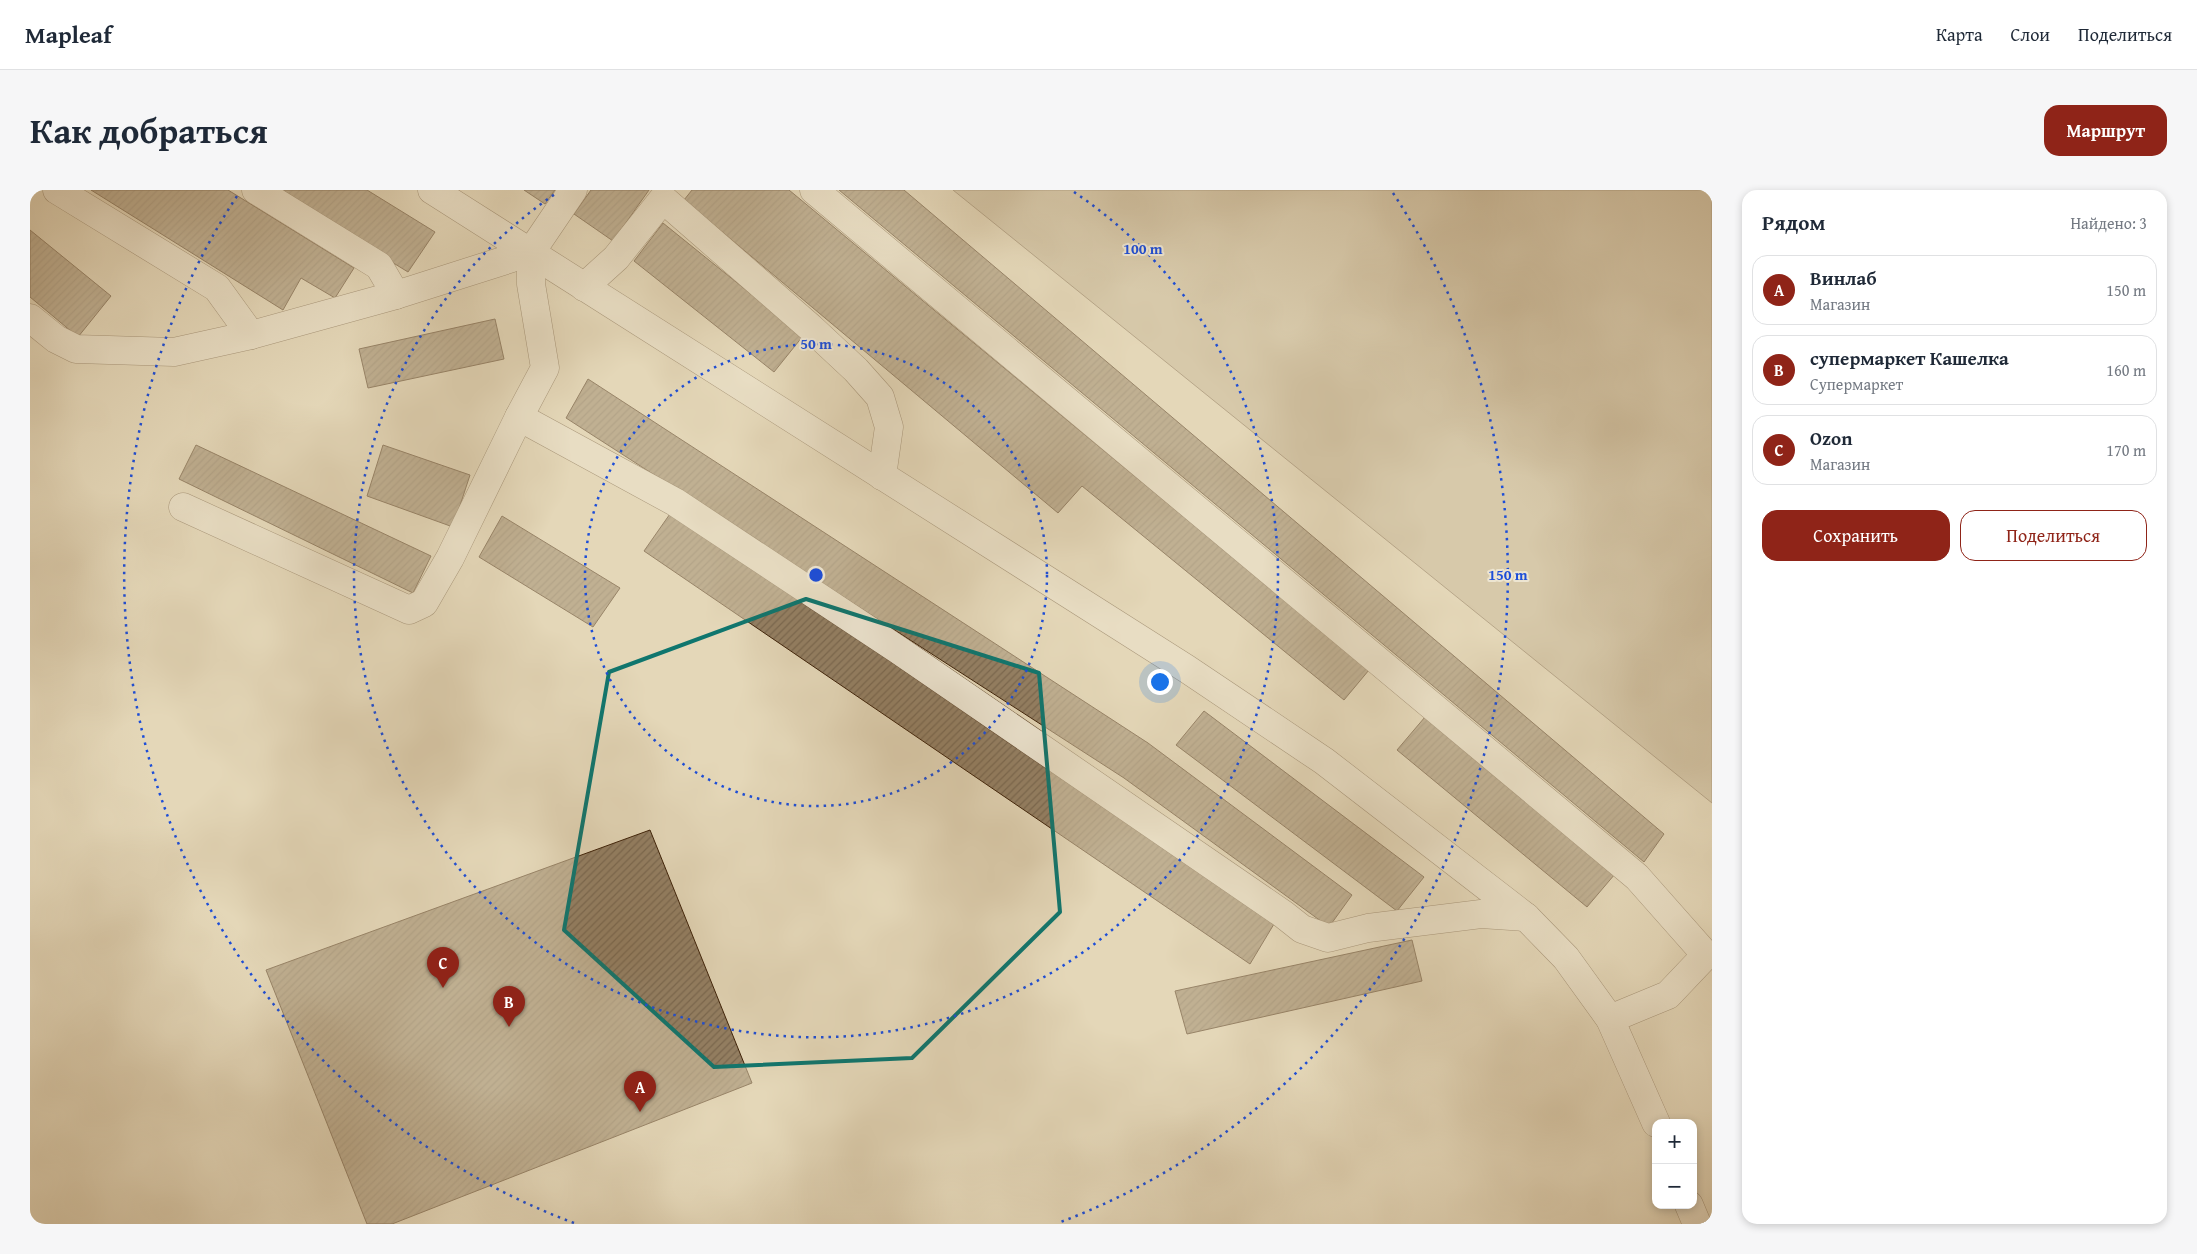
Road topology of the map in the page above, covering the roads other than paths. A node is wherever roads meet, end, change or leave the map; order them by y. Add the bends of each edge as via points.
1 (56, 190) edge
2 (256, 190) edge
3 (432, 190) edge
4 (573, 190) edge
5 (814, 190) edge
6 (666, 194) edge
7 (530, 252) junction
8 (584, 287) junction
9 (396, 295) junction
10 (30, 318) edge
11 (251, 335) junction
12 (519, 417) junction
13 (882, 476) junction
14 (182, 507) dead end
15 (1526, 916) junction
16 (1710, 948) edge
17 (1610, 1019) junction
18 (1654, 1119) edge
19 (1691, 1209) edge
20 (1697, 1224) edge

1 - 11 lane via 217,288
2 - 9 lane via 379,266
3 - 7 lane
4 - 7 lane
5 - 16 lane via 1637,877
6 - 8 lane via 616,258
6 - 13 lane via 856,370 880,397 889,427
7 - 8 lane
7 - 9 lane
7 - 12 lane via 531,284 545,368
8 - 13 lane
9 - 11 lane
10 - 11 lane via 56,339 76,349 174,352
12 - 14 lane via 424,604 409,610
12 - 15 lane via 683,507 897,649 1302,929 1328,938 1368,928 1481,914
13 - 15 lane via 1187,669 1316,756
15 - 17 lane via 1566,958
16 - 17 lane via 1668,995
17 - 18 lane
19 - 20 lane

